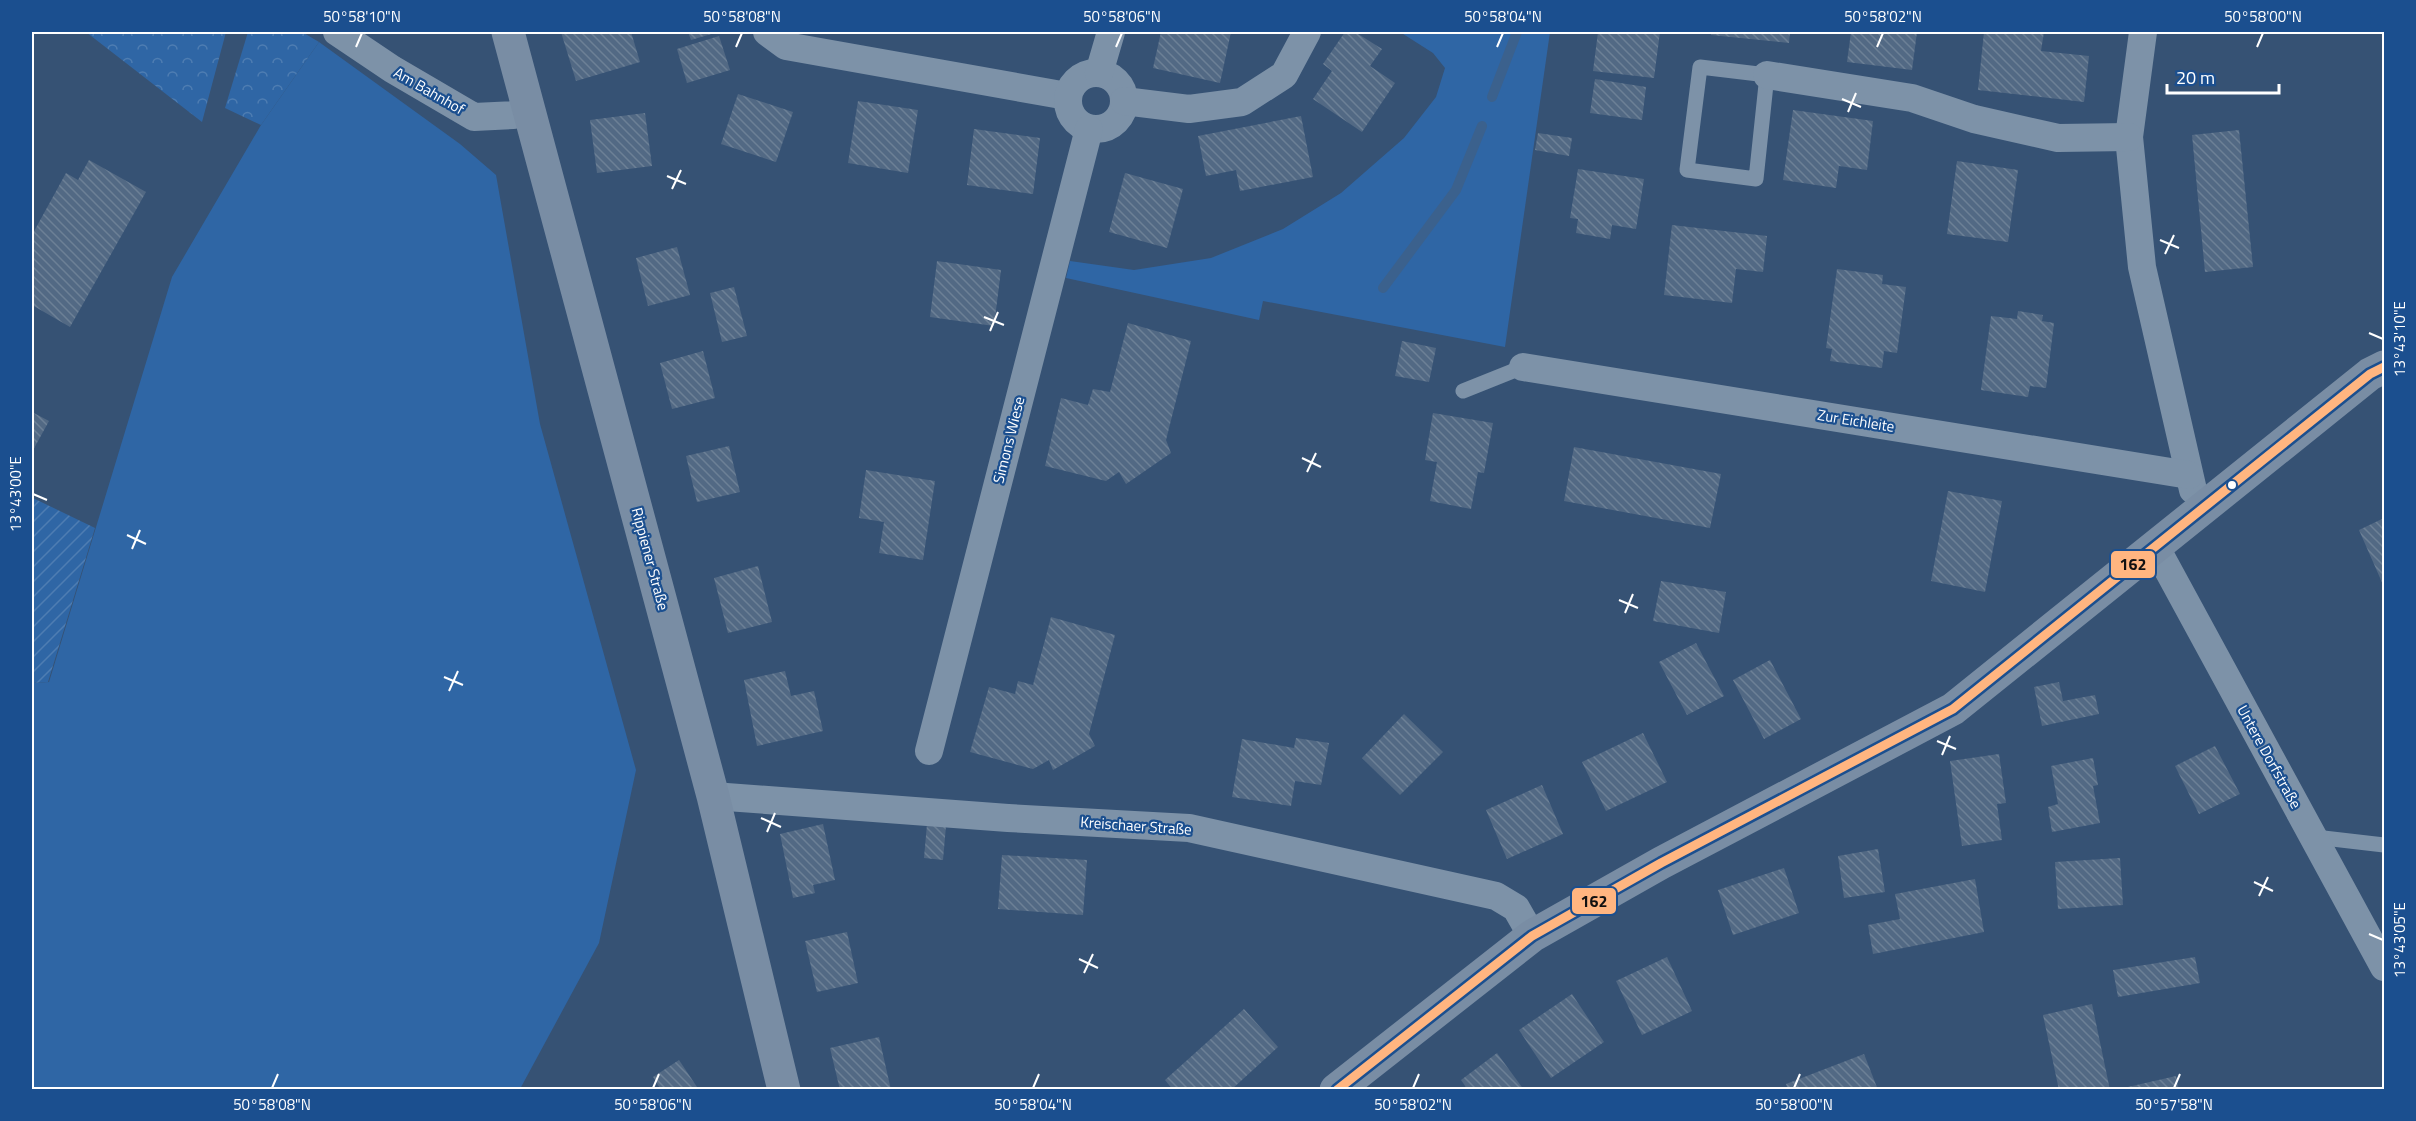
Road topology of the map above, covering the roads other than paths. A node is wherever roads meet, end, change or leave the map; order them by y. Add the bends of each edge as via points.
1 (337, 32) edge
2 (508, 32) edge
3 (767, 32) edge
4 (1111, 32) edge
5 (1307, 32) edge
6 (2143, 32) edge
7 (1099, 73) junction
8 (1767, 75) junction
9 (1067, 96) junction
10 (1124, 101) junction
11 (530, 108) junction
12 (1089, 129) junction
13 (2129, 137) junction
14 (2385, 367) edge
15 (1523, 368) joint
16 (1463, 391) dead end
17 (2189, 475) junction
18 (2198, 510) junction
19 (2155, 546) junction
20 (929, 751) dead end
21 (713, 796) junction
22 (2315, 837) junction
23 (2385, 846) edge
24 (1532, 936) junction
25 (2385, 967) edge
26 (784, 1089) edge
27 (1336, 1089) edge

1 - 11 street, Am Bahnhof via 474,117 513,115
2 - 11 main road, Rippiener Straße
3 - 9 street via 786,46
4 - 7 street
5 - 10 street via 1284,75 1242,102 1189,109
6 - 13 street
7 - 9 street via 1075,81
7 - 10 street via 1112,77
8 - 8 lane via 1756,179 1687,170 1700,67
8 - 13 street via 1912,98 1974,119 2058,138
9 - 12 street via 1074,121
10 - 12 street via 1120,117 1106,128
11 - 21 main road, Rippiener Straße
12 - 20 street, Simons Wiese
13 - 17 street via 2142,267
14 - 18 main road via 2370,374
15 - 16 lane
15 - 17 street, Zur Eichleite
17 - 18 street
18 - 19 main road
19 - 22 street, Untere Dorfstraße
19 - 24 main road via 1953,709 1661,863
21 - 24 street, Kreischaer Straße via 1189,828 1496,896 1516,908
21 - 26 main road, Rippiener Straße
22 - 23 lane
22 - 25 street, Untere Dorfstraße
24 - 27 main road

